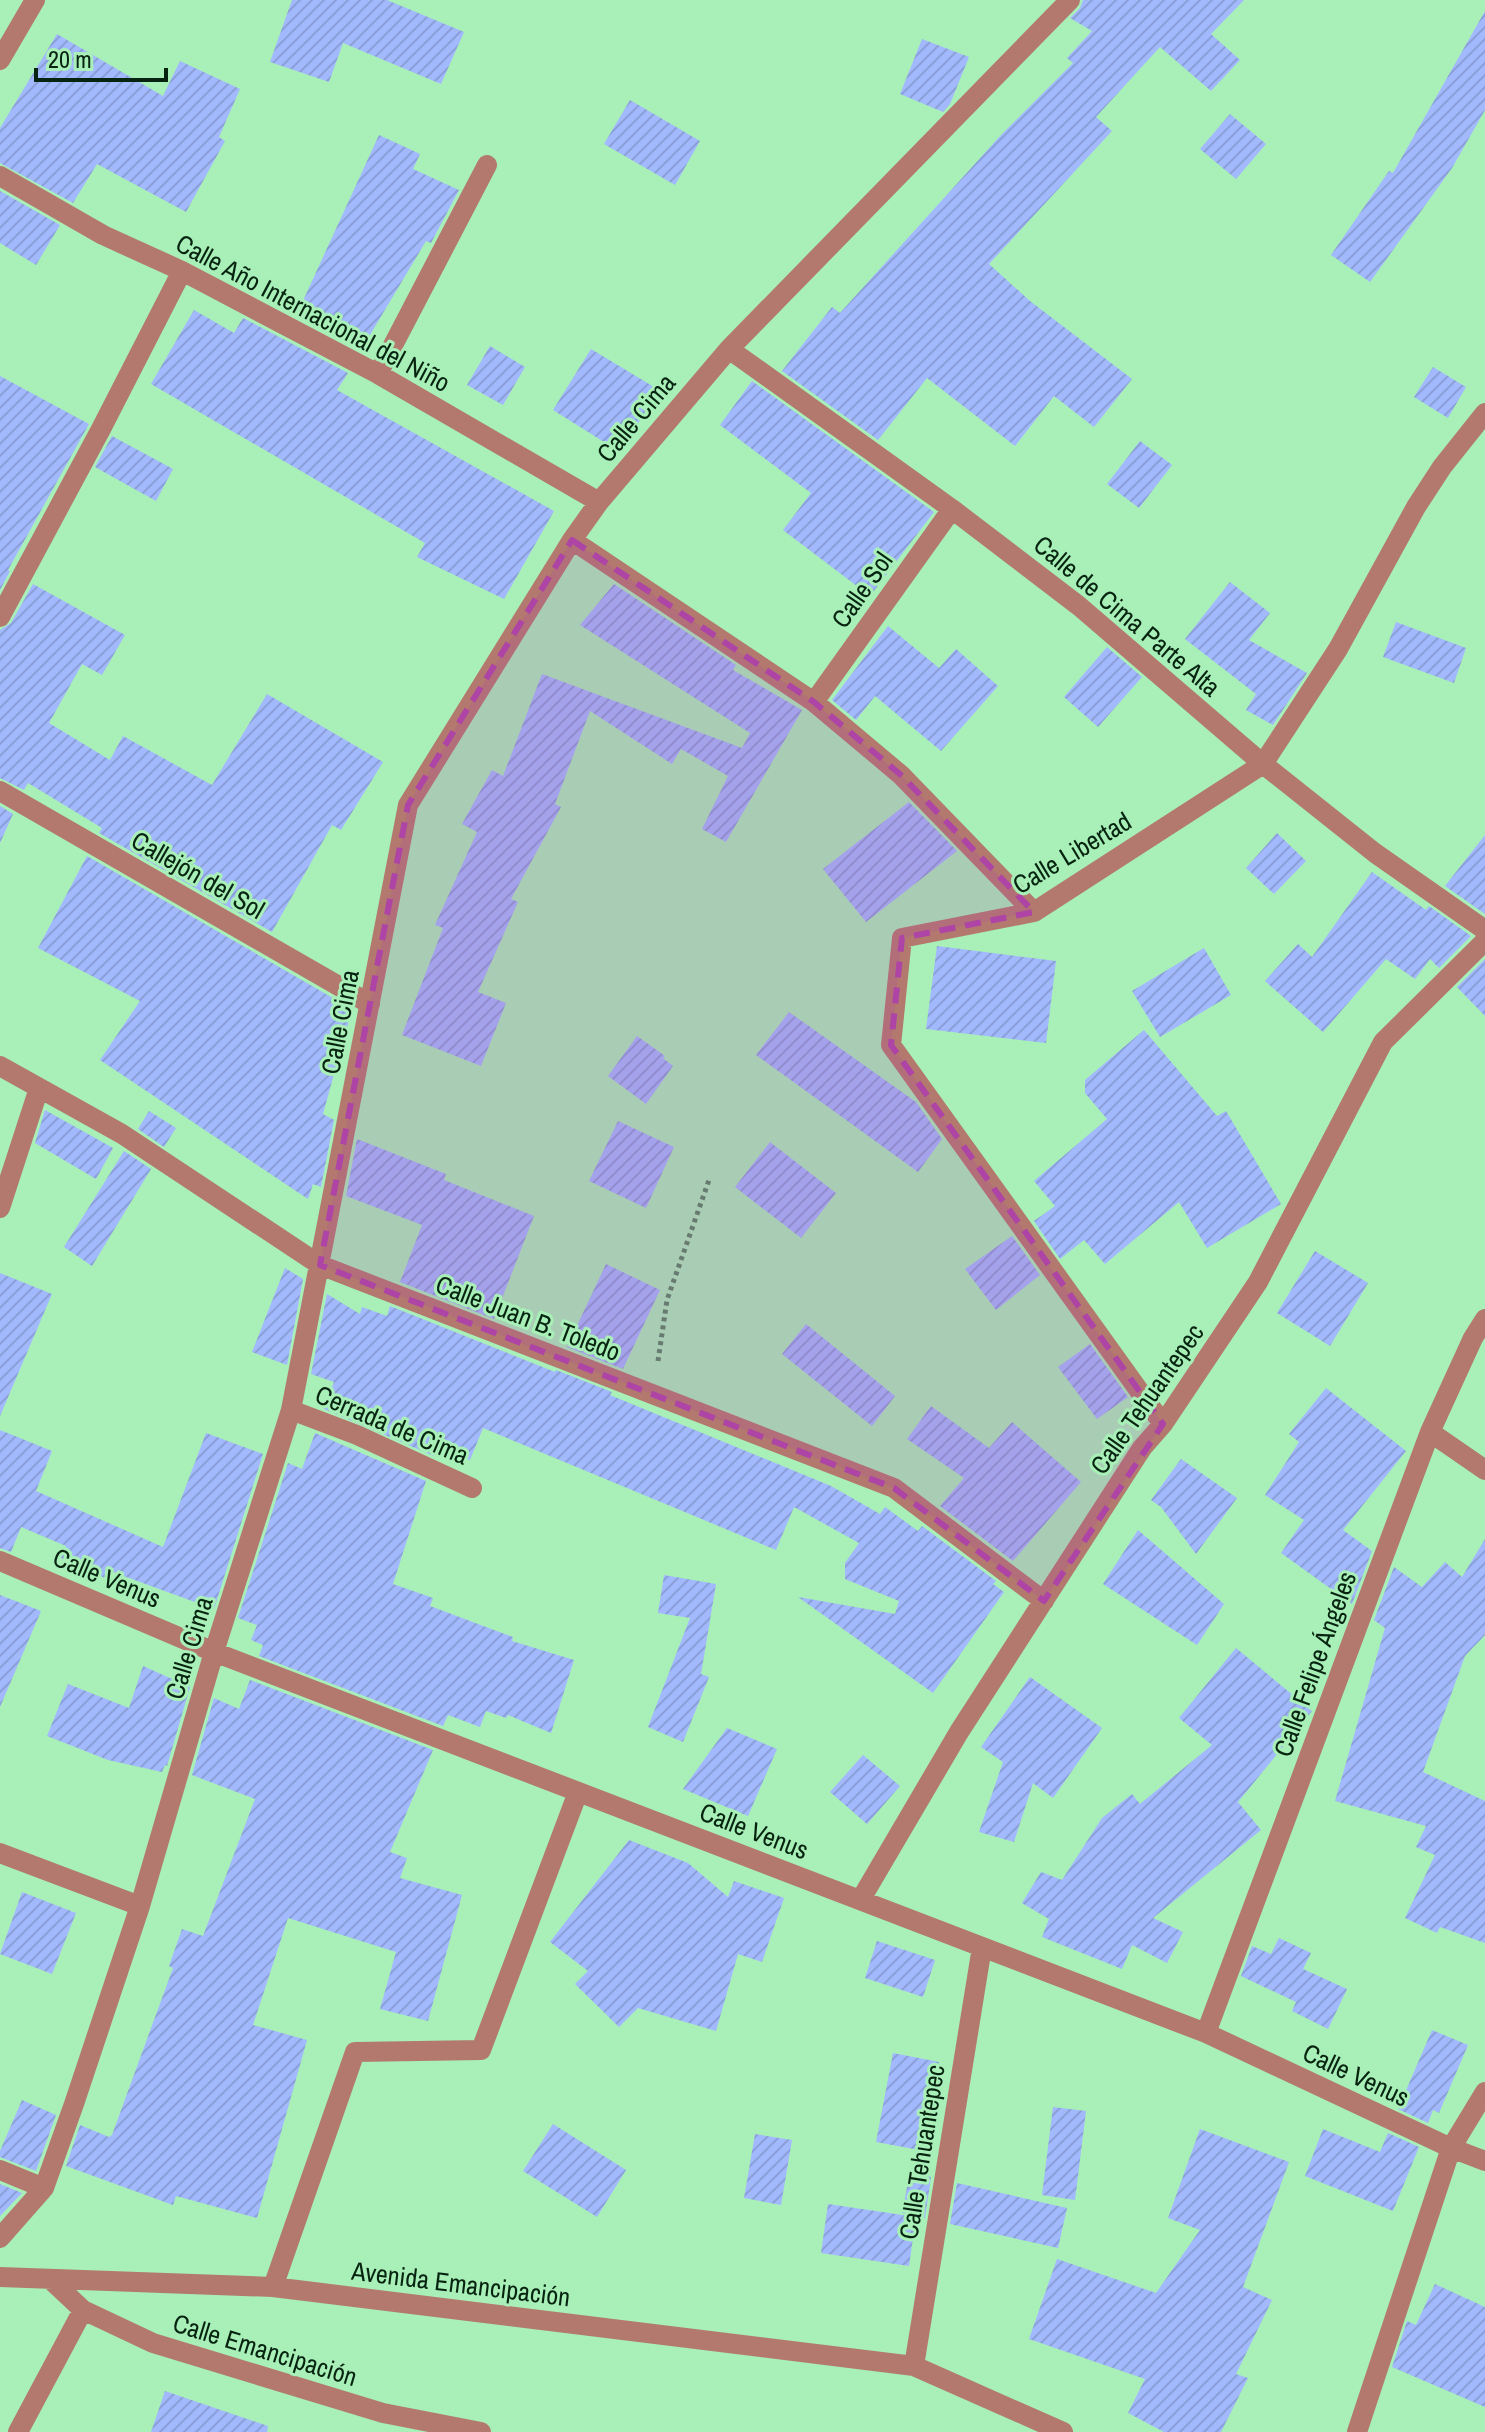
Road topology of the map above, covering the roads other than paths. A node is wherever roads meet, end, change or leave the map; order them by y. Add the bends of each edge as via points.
1 (35, 0) edge
2 (1070, 0) edge
3 (0, 60) edge
4 (487, 165) dead end
5 (0, 176) edge
6 (182, 271) junction
7 (729, 349) junction
8 (378, 374) junction
9 (1485, 413) edge
10 (599, 502) junction
11 (952, 509) junction
12 (572, 540) junction
13 (0, 617) edge
14 (814, 702) junction
15 (1263, 764) junction
16 (0, 791) edge
17 (1034, 912) junction
18 (1485, 930) edge
19 (1485, 941) edge
20 (370, 1004) junction
21 (0, 1066) edge
22 (39, 1088) junction
23 (0, 1208) edge
24 (320, 1265) junction
25 (1485, 1319) edge
26 (291, 1410) junction
27 (1163, 1424) junction
28 (1430, 1432) junction
29 (1485, 1470) edge
30 (472, 1488) dead end
31 (0, 1561) edge
32 (1044, 1601) junction
33 (214, 1652) junction
34 (578, 1792) junction
35 (0, 1853) edge
36 (861, 1899) junction
37 (140, 1906) junction
38 (982, 1947) junction
39 (1206, 2033) junction
40 (1485, 2092) edge
41 (1451, 2148) junction
42 (1485, 2161) edge
43 (0, 2170) edge
44 (44, 2188) junction
45 (0, 2238) edge
46 (0, 2277) edge
47 (50, 2279) junction
48 (273, 2287) junction
49 (83, 2310) junction
50 (914, 2366) junction
51 (18, 2432) edge
52 (481, 2432) edge
53 (1063, 2432) edge
54 (1357, 2432) edge

1 - 3 street
2 - 7 street, Calle Cima
4 - 8 street
5 - 6 street, Calle Año Internacional del Niño via 103,235
6 - 8 street, Calle Año Internacional del Niño
6 - 13 street
7 - 10 street, Calle Cima
7 - 11 street, Calle de Cima Parte Alta
8 - 10 street, Calle Año Internacional del Niño
9 - 15 street, Calle Libertad via 1416,507 1338,649
10 - 12 street, Calle Cima
11 - 14 street, Calle Sol
11 - 15 street, Calle de Cima Parte Alta via 1079,606
12 - 14 street
12 - 20 street, Calle Cima via 408,805
14 - 17 street via 901,775
15 - 17 street, Calle Libertad
15 - 18 street, Calle de Cima Parte Alta via 1375,853
16 - 20 street, Callejón del Sol
17 - 27 street, Calle Libertad via 902,938 891,1045
19 - 27 street, Calle Tehuantepec via 1383,1042 1258,1282
20 - 24 street, Calle Cima
21 - 22 street, Calle Juan B. Toledo
22 - 23 street
22 - 24 street, Calle Juan B. Toledo via 122,1134
24 - 26 street, Calle Cima
24 - 32 street, Calle Juan B. Toledo via 894,1488
25 - 28 street, Calle Felipe Ángeles
26 - 30 street, Cerrada de Cima
26 - 33 street, Calle Cima
27 - 32 street, Calle Tehuantepec via 1142,1448
28 - 29 street
28 - 39 street, Calle Felipe Ángeles
31 - 33 street, Calle Venus
32 - 36 street, Calle Tehuantepec
33 - 34 street, Calle Venus
33 - 37 street, Calle Cima
34 - 36 street, Calle Venus
34 - 48 street via 481,2050 355,2052
35 - 37 street
36 - 38 street, Calle Venus
37 - 44 street, Calle Cima
38 - 39 street, Calle Venus
38 - 50 street, Calle Tehuantepec
39 - 41 street, Calle Venus
40 - 41 street
41 - 42 street, Calle Venus
41 - 54 street
43 - 44 street
44 - 45 street, Calle Cima
46 - 47 street, Avenida Emancipación
47 - 48 street, Avenida Emancipación
47 - 49 street, Calle Emancipación
48 - 50 street, Avenida Emancipación
49 - 51 street
49 - 52 street, Calle Emancipación via 168,2348 383,2413
50 - 53 street, Avenida Emancipación

